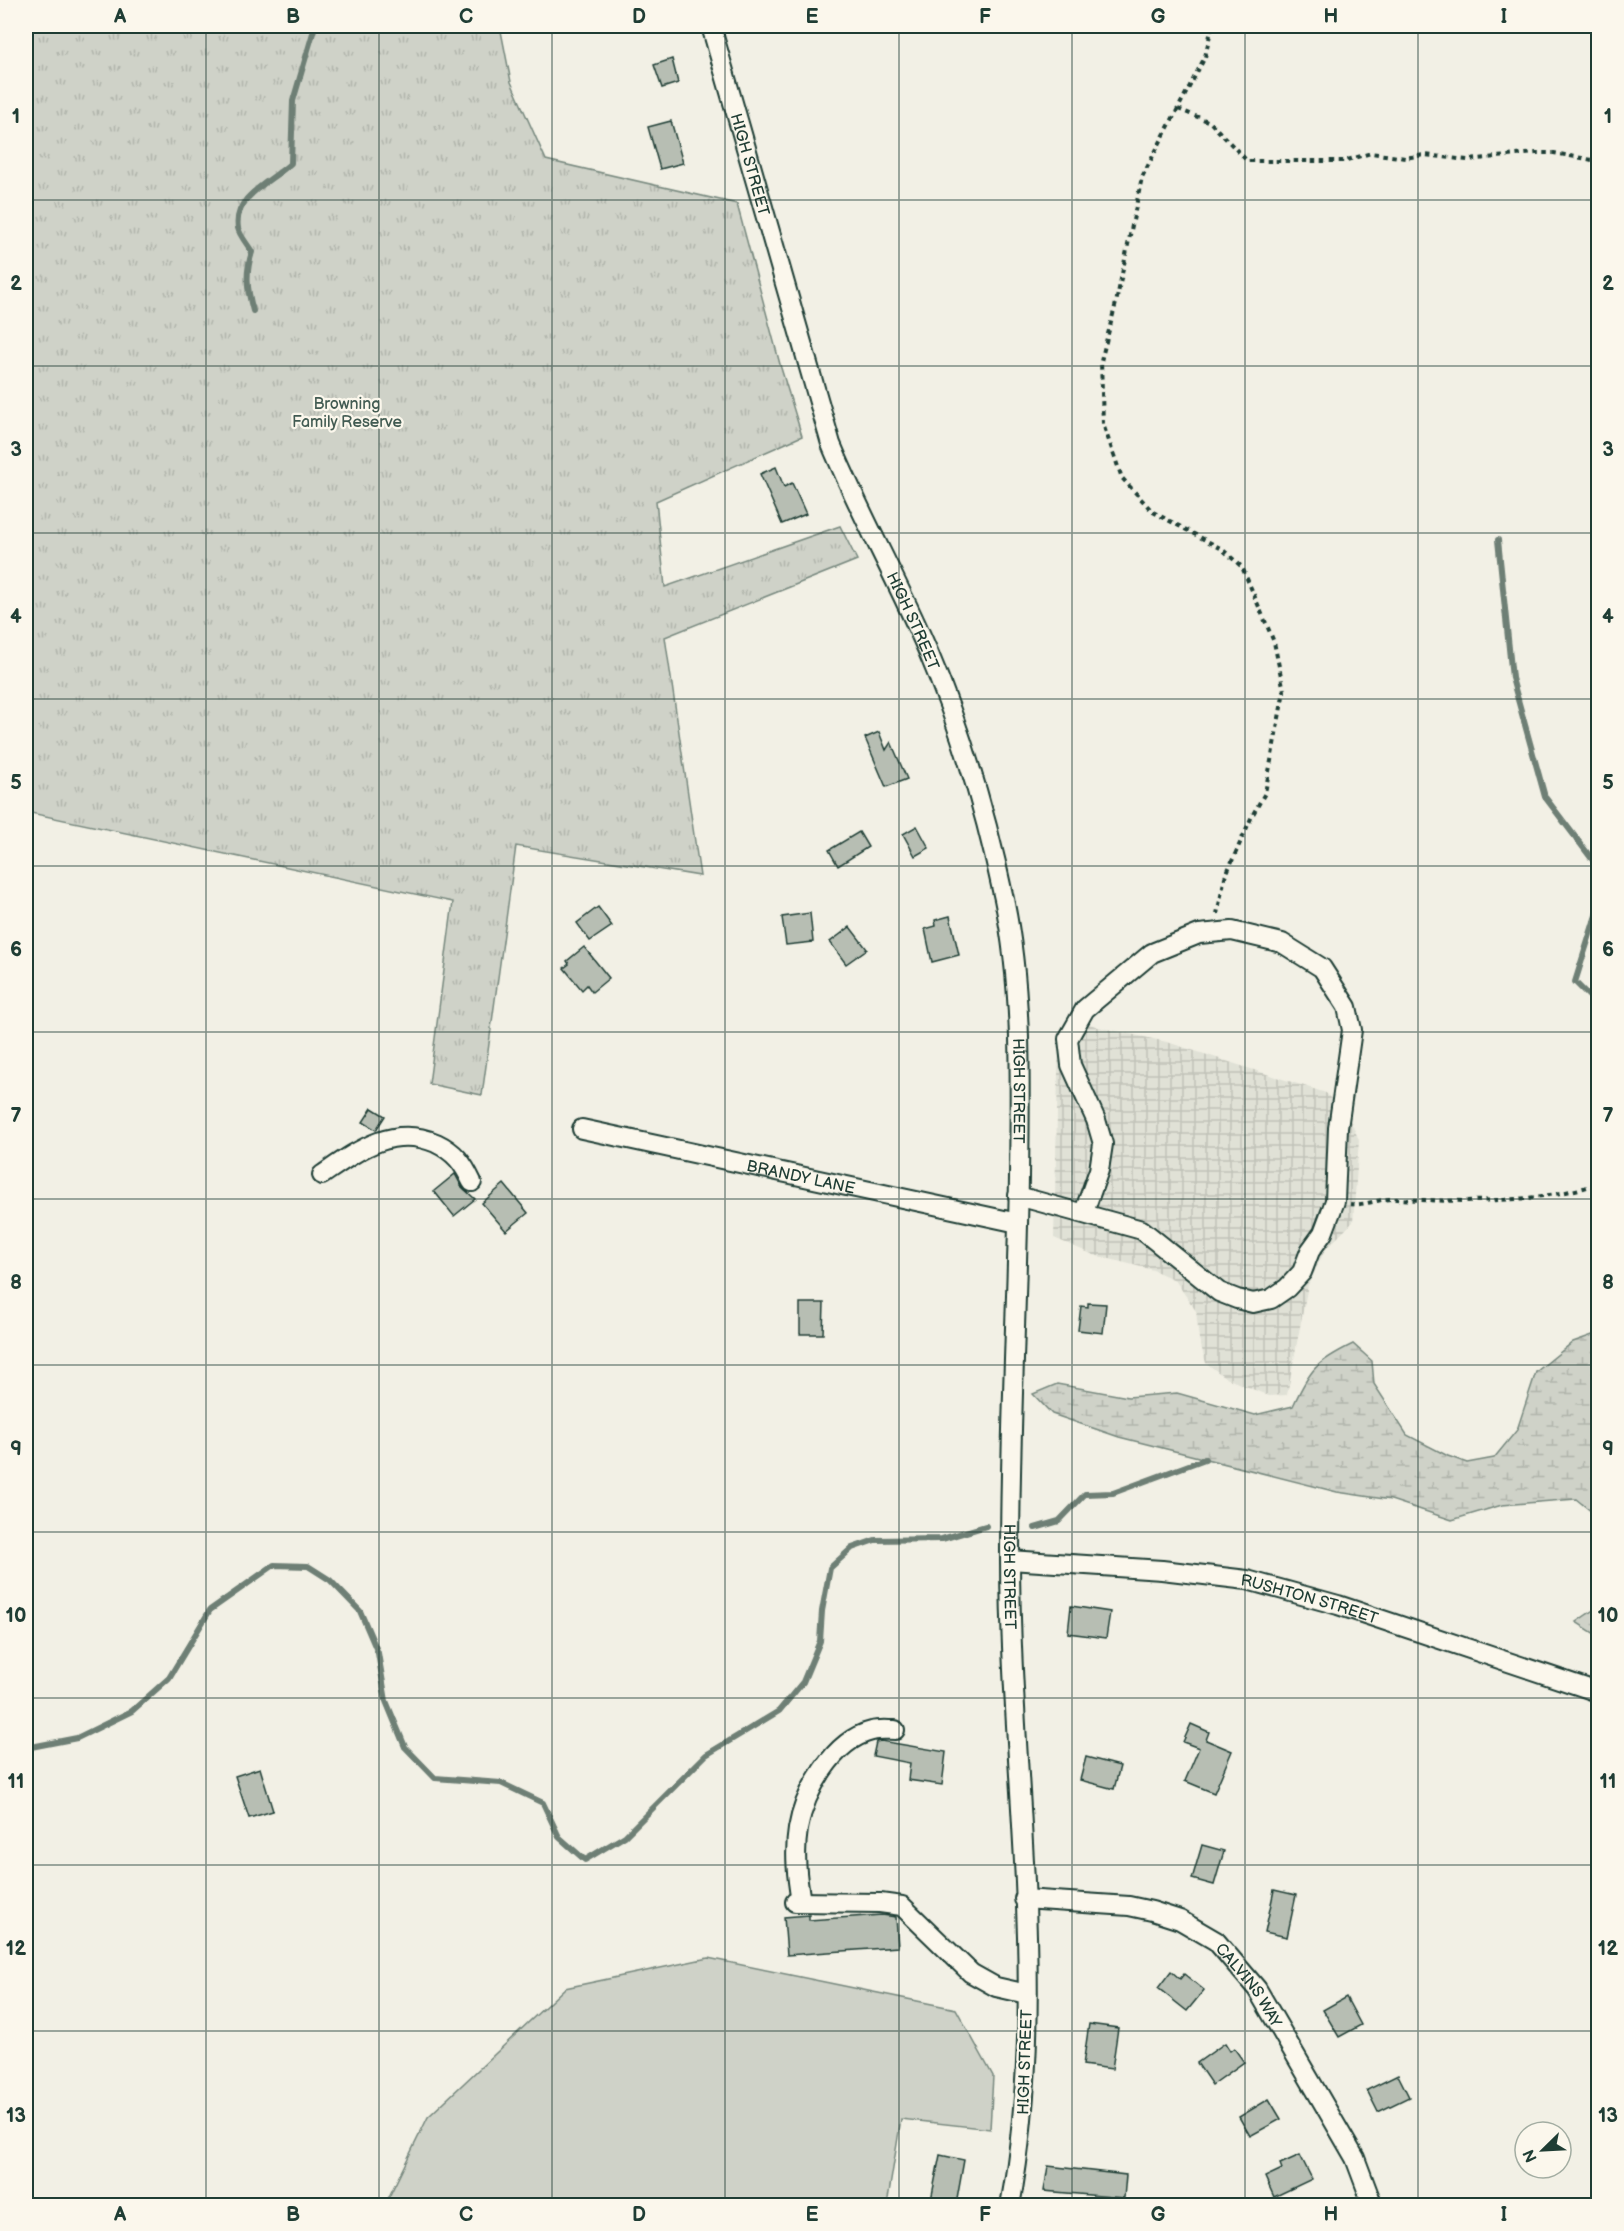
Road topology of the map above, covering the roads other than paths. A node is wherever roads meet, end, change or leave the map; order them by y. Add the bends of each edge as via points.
1 (711, 26) edge
2 (582, 1129) dead end
3 (322, 1175) dead end
4 (471, 1182) dead end
5 (1018, 1196) junction
6 (1084, 1212) junction
7 (1018, 1223) junction
8 (1010, 1560) junction
9 (1599, 1692) edge
10 (895, 1730) dead end
11 (1024, 1899) junction
12 (1027, 1994) junction
13 (1010, 2205) edge
14 (1373, 2205) edge

1 - 5 street, HIGH STREET via 831,444 852,496 926,647 974,778 1005,902 1017,989 1021,1077
2 - 7 street, BRANDY LANE
3 - 4 street via 364,1149 410,1135 445,1147 457,1156
5 - 6 street
5 - 7 street, HIGH STREET
6 - 6 street via 1142,1230 1219,1292 1252,1303 1271,1299 1287,1288 1302,1272 1335,1202 1338,1128 1352,1030 1347,1007 1322,968 1282,943 1232,931 1199,934 1152,953 1085,1009 1068,1039 1071,1065 1103,1144 1099,1170
7 - 8 street, HIGH STREET
8 - 9 street, RUSHTON STREET via 1162,1570 1247,1581 1338,1605
8 - 11 street, HIGH STREET
10 - 12 street via 873,1731 853,1739 818,1778 797,1832 798,1902 902,1906 971,1973 996,1987
11 - 12 street, HIGH STREET
11 - 14 street, CALVINS WAY via 1152,1911 1180,1920 1216,1941 1257,1989 1355,2158
12 - 13 street, HIGH STREET via 1021,2125

